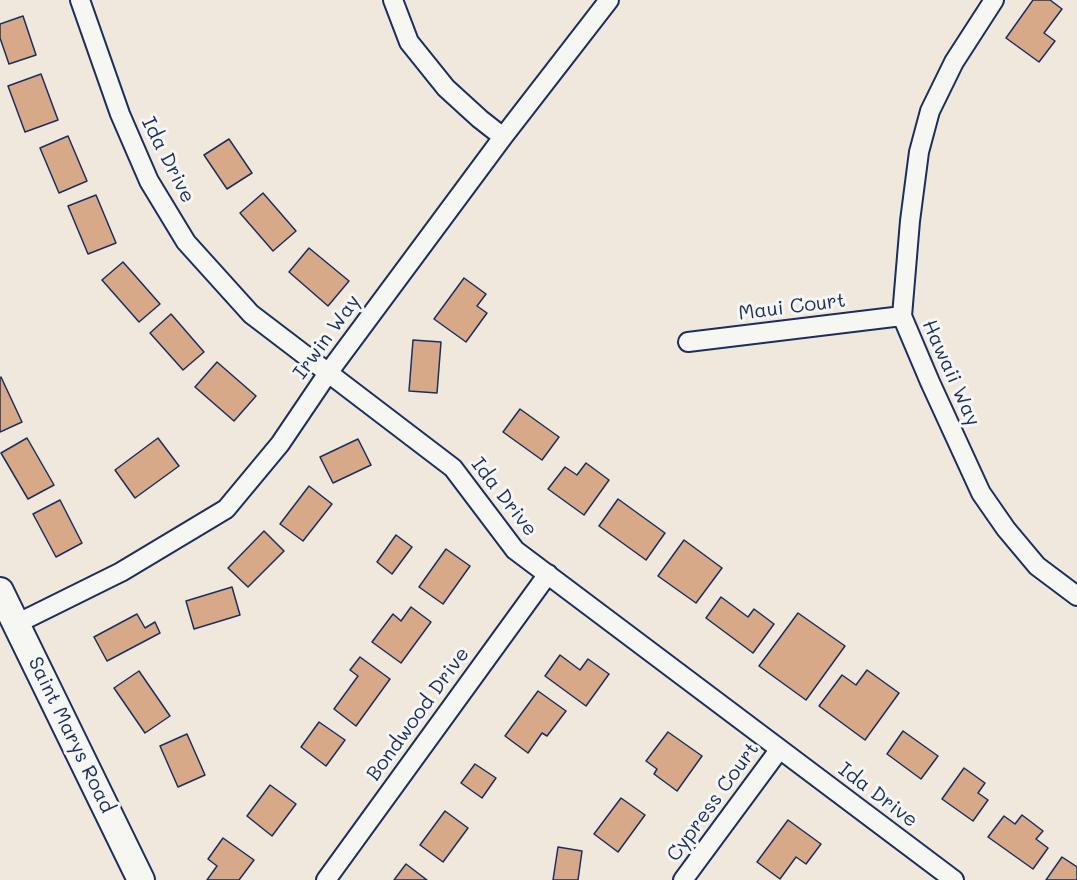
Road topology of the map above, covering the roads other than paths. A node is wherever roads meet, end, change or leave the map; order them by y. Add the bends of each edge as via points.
1 (80, 0) edge
2 (393, 0) edge
3 (609, 0) edge
4 (994, 0) edge
5 (503, 137) junction
6 (902, 316) junction
7 (688, 342) dead end
8 (328, 373) junction
9 (548, 574) junction
10 (0, 591) edge
11 (1077, 596) edge
12 (16, 624) junction
13 (779, 750) junction
14 (141, 880) edge
15 (326, 880) edge
16 (683, 880) edge
17 (954, 880) edge

1 - 8 street, Ida Drive via 120,114 149,181 186,242 251,314
2 - 5 street via 410,42 446,88
3 - 5 street, Irwin Way
4 - 6 street, Hawaii Way via 954,62 930,111 917,164
5 - 8 street, Irwin Way
6 - 7 street, Maui Court
6 - 11 street, Hawaii Way via 981,493 1037,566
8 - 9 street, Ida Drive via 453,468 515,550
8 - 12 street, Irwin Way via 280,444 226,509 121,572
9 - 13 street, Ida Drive
9 - 15 street, Bondwood Drive
10 - 12 main road, Saint Marys Road
12 - 14 main road, Saint Marys Road
13 - 16 street, Cypress Court
13 - 17 street, Ida Drive

